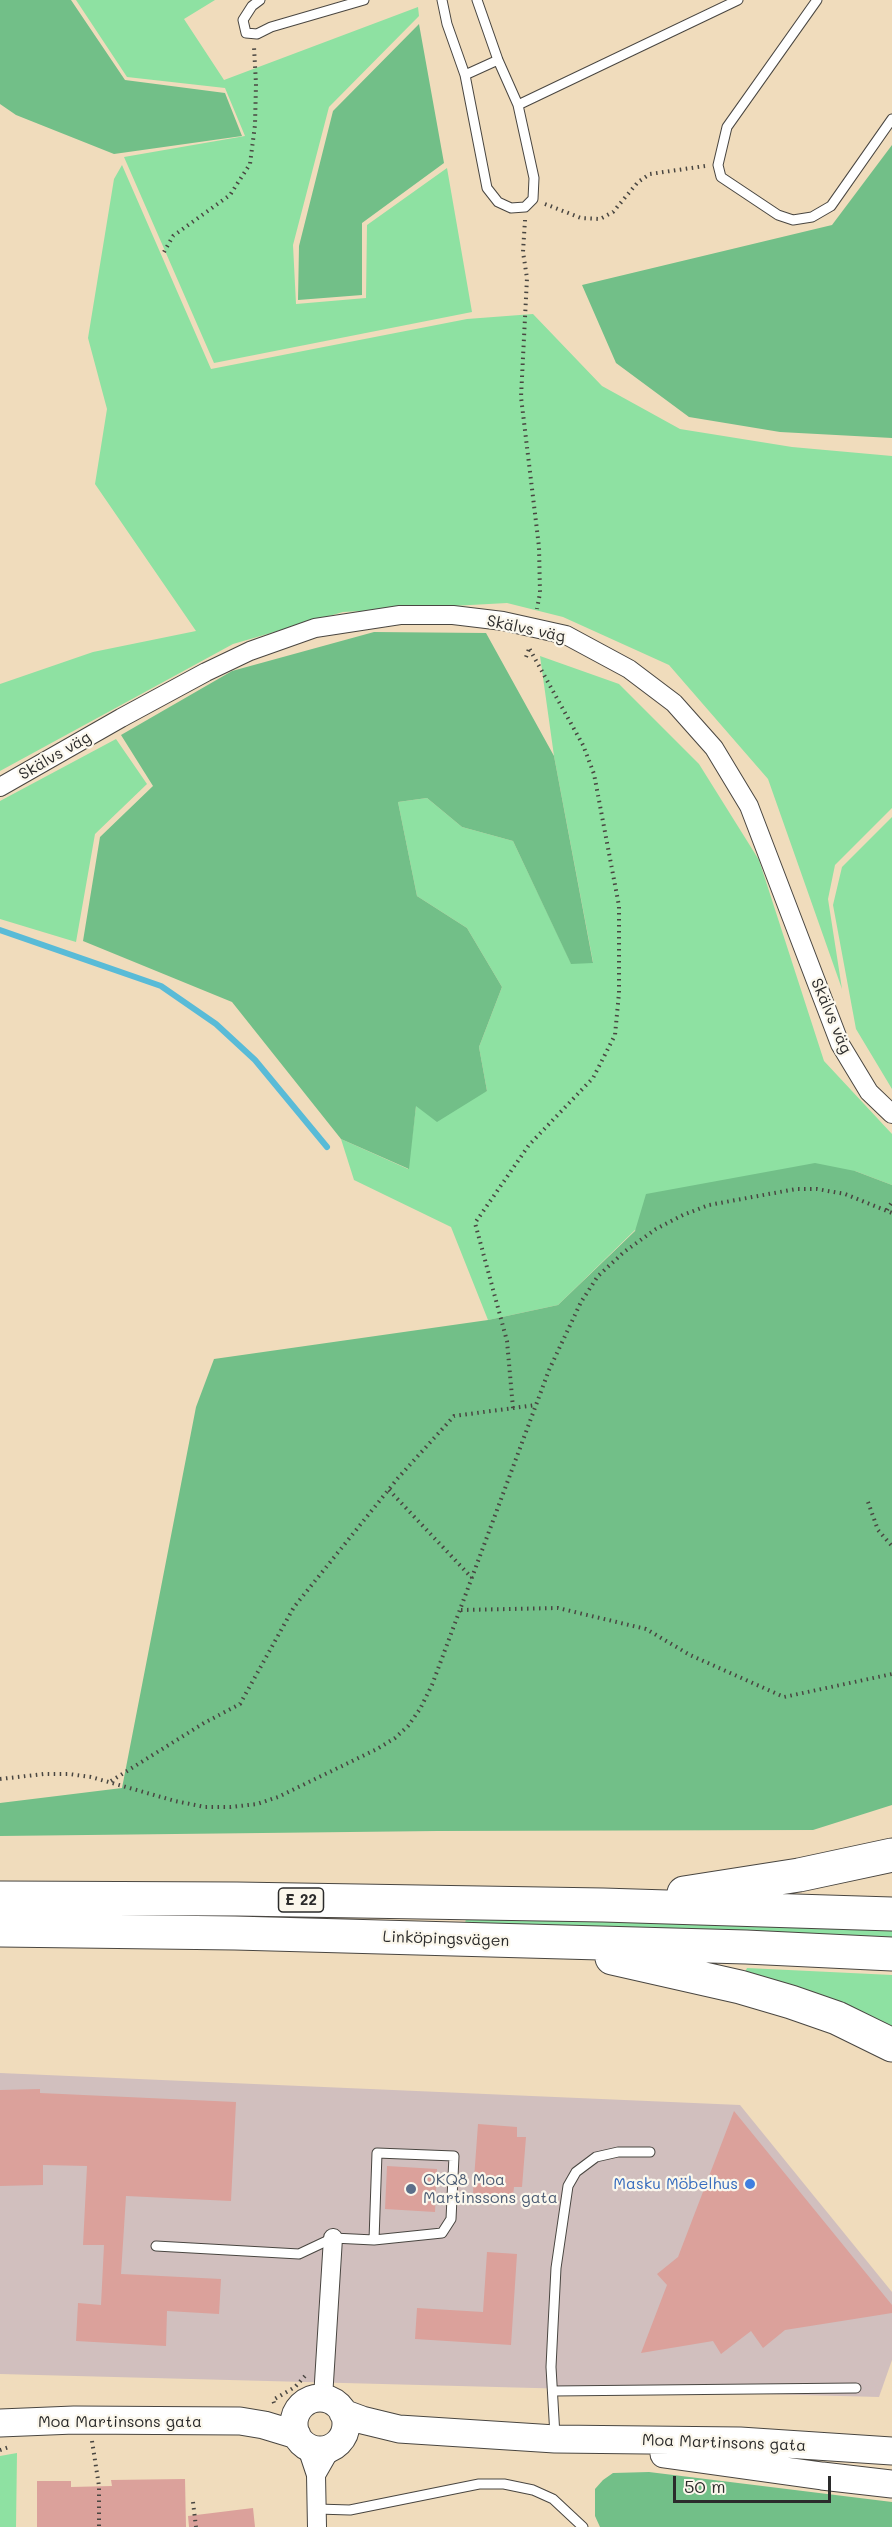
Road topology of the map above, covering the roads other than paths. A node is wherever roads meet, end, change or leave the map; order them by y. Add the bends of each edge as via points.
1 (260, 0) edge
2 (364, 0) edge
3 (442, 0) edge
4 (477, 0) edge
5 (738, 0) edge
6 (817, 0) edge
7 (498, 60) junction
8 (465, 75) junction
9 (518, 105) junction
10 (892, 119) edge
11 (0, 787) edge
12 (892, 1114) edge
13 (892, 1855) edge
14 (0, 1898) edge
15 (603, 1905) junction
16 (892, 1914) edge
17 (0, 1930) edge
18 (540, 1941) junction
19 (892, 1954) edge
20 (892, 2044) edge
21 (650, 2152) dead end
22 (333, 2238) junction
23 (374, 2240) junction
24 (156, 2246) dead end
25 (856, 2388) dead end
26 (553, 2391) junction
27 (324, 2397) junction
28 (240, 2421) junction
29 (0, 2423) edge
30 (399, 2429) junction
31 (555, 2439) junction
32 (319, 2442) junction
33 (892, 2451) edge
34 (892, 2484) edge
35 (317, 2518) edge
36 (583, 2527) edge

1 - 2 lane via 243,20 246,33 257,34
3 - 8 lane
4 - 7 lane
5 - 9 lane
6 - 10 lane via 727,127 718,165 721,177 778,215 793,220 812,217 831,206
7 - 8 lane
7 - 9 lane
8 - 9 lane via 487,188 498,202 511,208 525,207 533,199 534,178
11 - 12 street, Skälvs väg via 206,672 249,651 315,628 411,615 453,615 566,635 629,669 674,703 714,748 749,806 840,1044 869,1092
13 - 15 highway via 799,1875
14 - 15 highway, E 22
15 - 16 highway, E 22
17 - 18 highway, Linköpingsvägen / E 22
18 - 19 highway, Linköpingsvägen / E 22
18 - 20 highway via 791,2001
21 - 26 lane via 596,2157 576,2172 568,2187 556,2268
22 - 23 lane
22 - 24 lane via 299,2254
22 - 27 street
23 - 23 lane via 377,2153 454,2156 451,2219 442,2233
25 - 26 lane
26 - 31 lane
27 - 28 street, Moa Martinsons gata
27 - 30 street, Moa Martinsons gata via 362,2420
27 - 32 street via 346,2426
27 - 32 street via 296,2415 295,2429
28 - 29 street, Moa Martinsons gata
28 - 32 street, Moa Martinsons gata
30 - 31 street, Moa Martinsons gata
30 - 32 street, Moa Martinsons gata
31 - 33 street, Moa Martinsons gata via 740,2441
31 - 34 street, Moa Martinsons gata
32 - 35 street
35 - 36 lane via 479,2484 504,2484 553,2499

